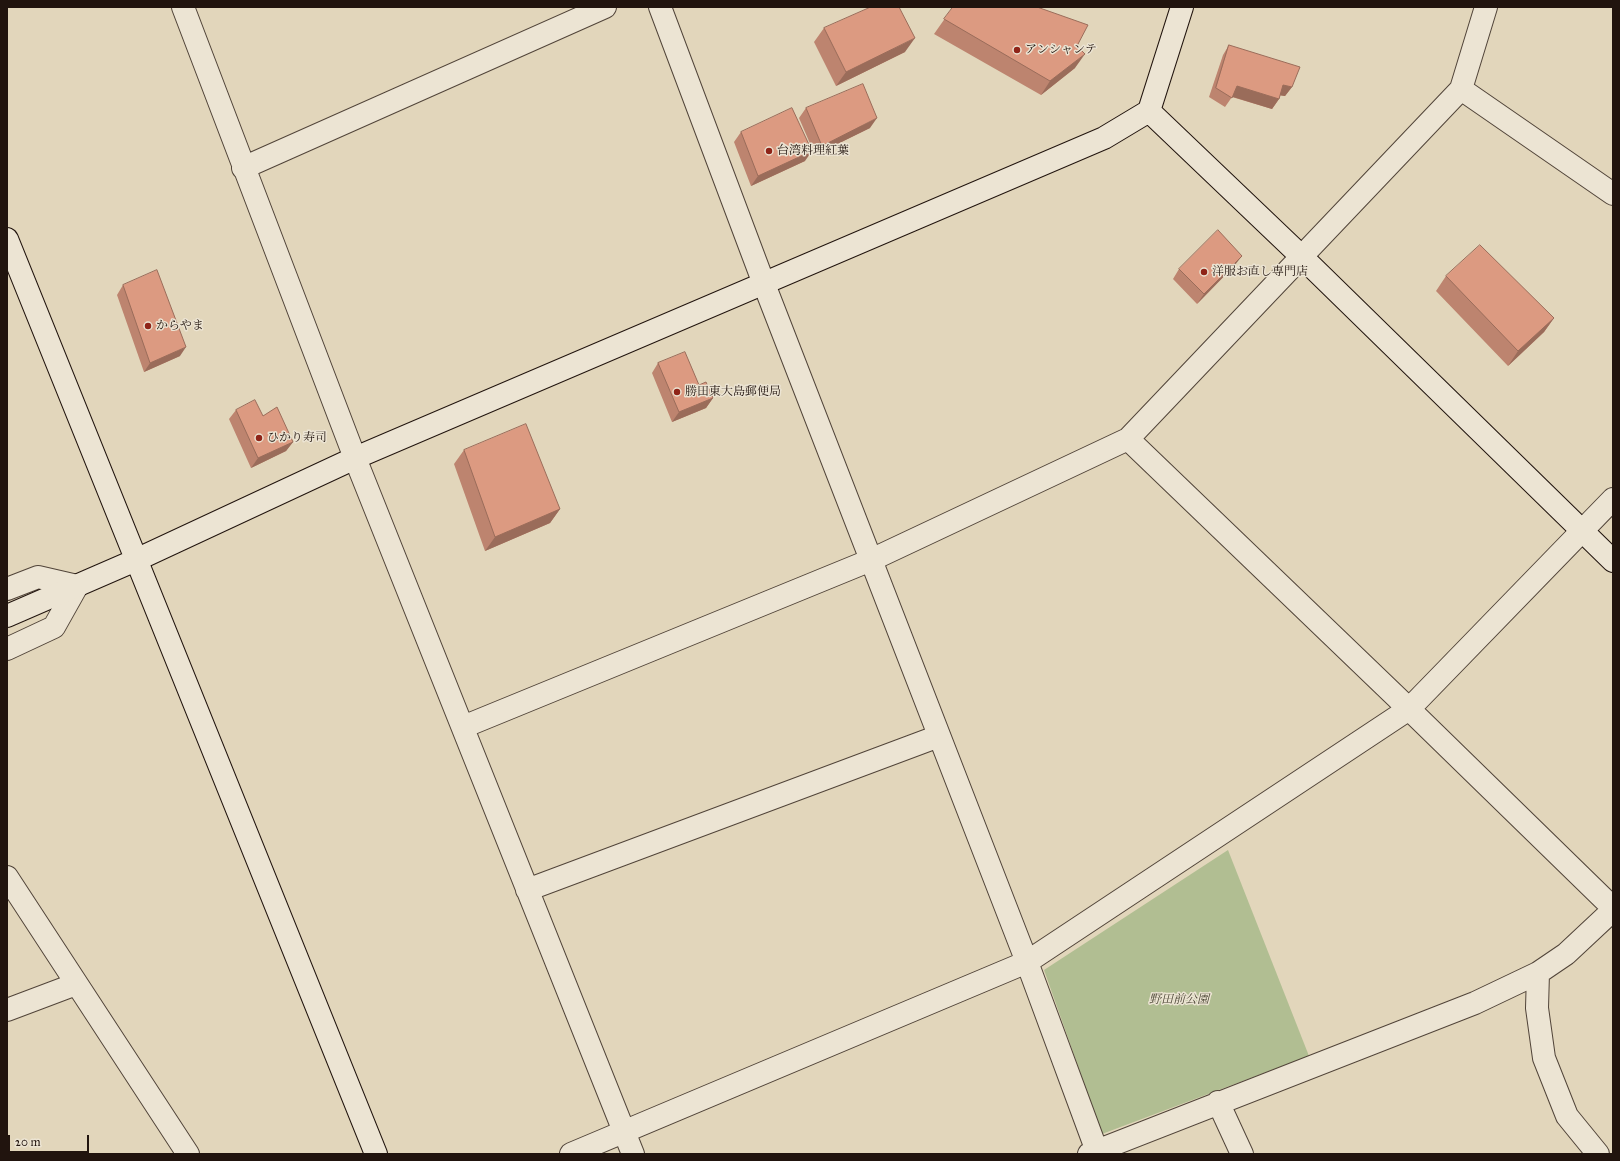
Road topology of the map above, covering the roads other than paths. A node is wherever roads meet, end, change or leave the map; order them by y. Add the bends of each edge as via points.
1 (183, 7) edge
2 (605, 7) edge
3 (660, 7) edge
4 (1182, 7) edge
5 (1486, 7) edge
6 (1462, 88) junction
7 (1149, 111) junction
8 (243, 168) junction
9 (1613, 194) edge
10 (7, 239) edge
11 (1302, 257) junction
12 (764, 284) junction
13 (1128, 439) junction
14 (355, 458) junction
15 (1613, 499) edge
16 (1582, 531) junction
17 (136, 560) junction
18 (871, 560) junction
19 (1613, 561) edge
20 (77, 586) junction
21 (7, 589) edge
22 (7, 616) edge
23 (7, 648) edge
24 (1409, 709) junction
25 (463, 727) junction
26 (939, 736) junction
27 (7, 877) edge
28 (527, 890) junction
29 (1613, 909) edge
30 (1026, 962) junction
31 (1538, 973) junction
32 (76, 984) junction
33 (7, 1010) edge
34 (1218, 1102) junction
35 (624, 1132) junction
36 (1095, 1153) edge
37 (188, 1154) edge
38 (376, 1154) edge
39 (571, 1154) edge
40 (633, 1154) edge
41 (1242, 1154) edge
42 (1598, 1154) edge

1 - 8 street
2 - 8 street
3 - 12 street
4 - 7 street
5 - 6 street
6 - 9 street
6 - 11 street
7 - 11 street
7 - 12 street via 1104,138
8 - 14 street
10 - 17 street
11 - 13 street
11 - 16 street
12 - 14 street
12 - 18 street
13 - 18 street
13 - 24 street
14 - 17 street
14 - 25 street
15 - 16 street
16 - 19 street
16 - 24 street
17 - 20 street
17 - 38 street
18 - 25 street
18 - 26 street
20 - 21 street via 38,577
20 - 22 street
20 - 23 street via 54,627
24 - 29 street
24 - 30 street
25 - 28 street
26 - 28 street
26 - 30 street
27 - 32 street
28 - 35 street
29 - 31 street via 1566,954
30 - 35 street
30 - 36 street
31 - 34 street via 1475,1003
31 - 42 street via 1537,1008 1544,1058 1567,1116
32 - 33 street
32 - 37 street
34 - 36 street
34 - 41 street
35 - 39 street
35 - 40 street

